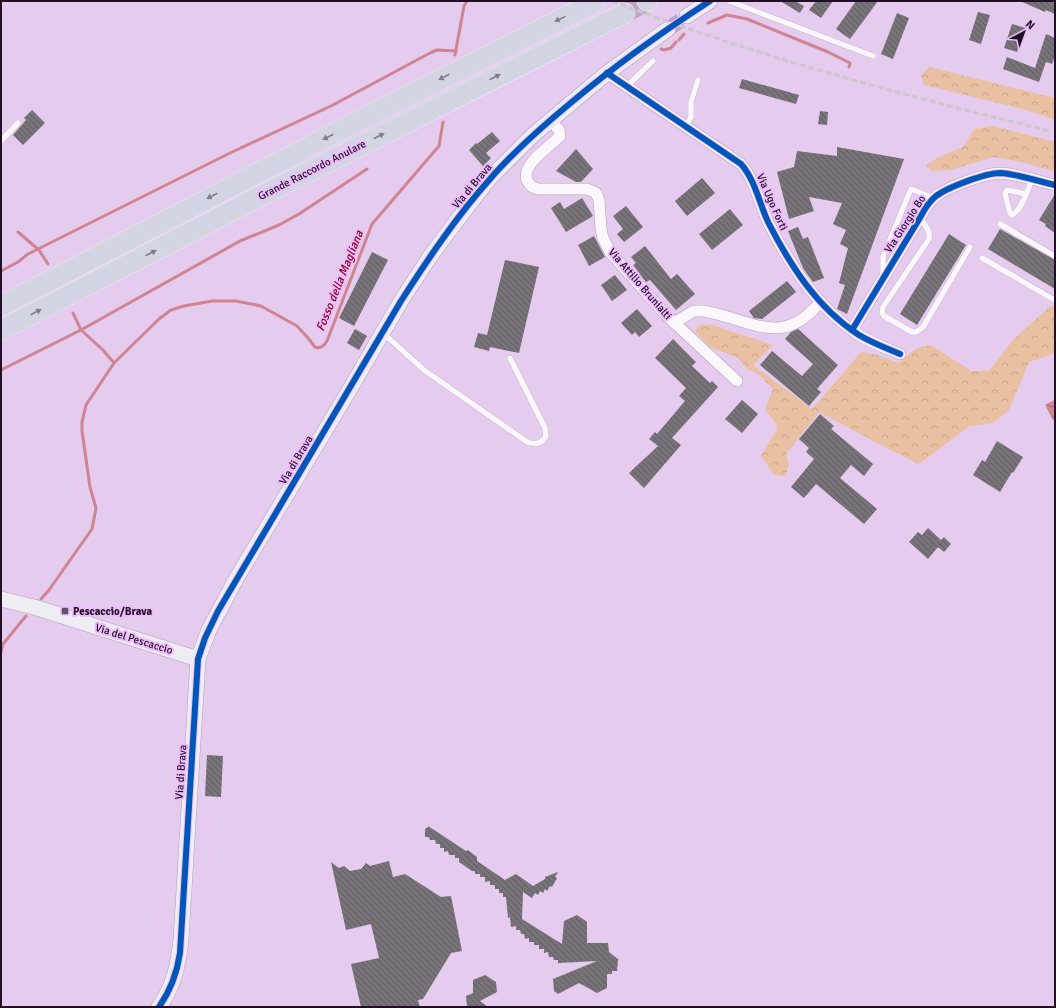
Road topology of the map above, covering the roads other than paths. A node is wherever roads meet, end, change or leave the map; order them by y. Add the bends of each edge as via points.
1 (710, 1) edge
2 (729, 1) edge
3 (595, 2) edge
4 (625, 13) tunnel mouth
5 (687, 16) tunnel mouth
6 (668, 28) tunnel mouth
7 (872, 56) dead end
8 (652, 61) dead end
9 (607, 73) junction
10 (698, 80) dead end
11 (627, 86) junction
12 (550, 120) junction
13 (18, 123) dead end
14 (686, 126) junction
15 (1, 141) edge
16 (1032, 180) junction
17 (1055, 185) edge
18 (1026, 194) junction
19 (934, 198) junction
20 (919, 217) junction
21 (1000, 224) dead end
22 (970, 247) dead end
23 (1055, 256) edge
24 (982, 258) dead end
25 (883, 278) junction
26 (1055, 300) edge
27 (820, 302) junction
28 (1, 306) edge
29 (674, 323) junction
30 (1, 330) edge
31 (852, 330) junction
32 (382, 333) junction
33 (900, 354) dead end
34 (510, 358) dead end
35 (737, 381) dead end
36 (1, 599) edge
37 (198, 659) junction
38 (159, 1007) edge

1 - 5 street
2 - 7 lane
3 -> 28 highway, Grande Raccordo Anulare
30 -> 4 highway, Grande Raccordo Anulare
6 - 9 street, Via di Brava
8 - 11 lane
9 - 11 street, Via Ugo Forti
9 - 12 street, Via di Brava
10 - 14 lane via 691,102 691,117
11 - 14 street, Via Ugo Forti
12 - 29 street, Via Attilio Brunialti via 559,130 560,136 527,168 527,181 538,189 587,189 596,193 600,200 601,229 608,248
12 - 32 street, Via di Brava via 506,162 466,208 420,272
13 - 15 lane
14 - 27 street, Via Ugo Forti via 744,167 753,182 772,230
16 - 17 street, Via Giorgio Bo
16 - 18 lane
16 - 19 street, Via Giorgio Bo via 1007,174 992,174 944,191
18 - 18 lane via 1017,212 1012,215 1005,194 1007,190
19 - 20 street, Via Giorgio Bo
19 - 25 lane via 911,189 883,256
20 - 22 lane via 930,236 883,307 884,316 912,332 923,327
20 - 25 street, Via Giorgio Bo
21 - 23 lane
24 - 26 lane
25 - 31 street, Via Giorgio Bo
27 - 29 street via 812,312 800,320 780,328 757,326 703,311 694,311
27 - 31 street, Via Ugo Forti
29 - 35 street, Via Attilio Brunialti
31 - 33 street, Via Ugo Forti
32 - 34 lane via 424,370 527,442 539,444 546,436 545,428
32 - 37 street, Via di Brava via 225,598 208,630
36 - 37 street, Via del Pescaccio
37 - 38 street, Via di Brava via 180,953 173,982

